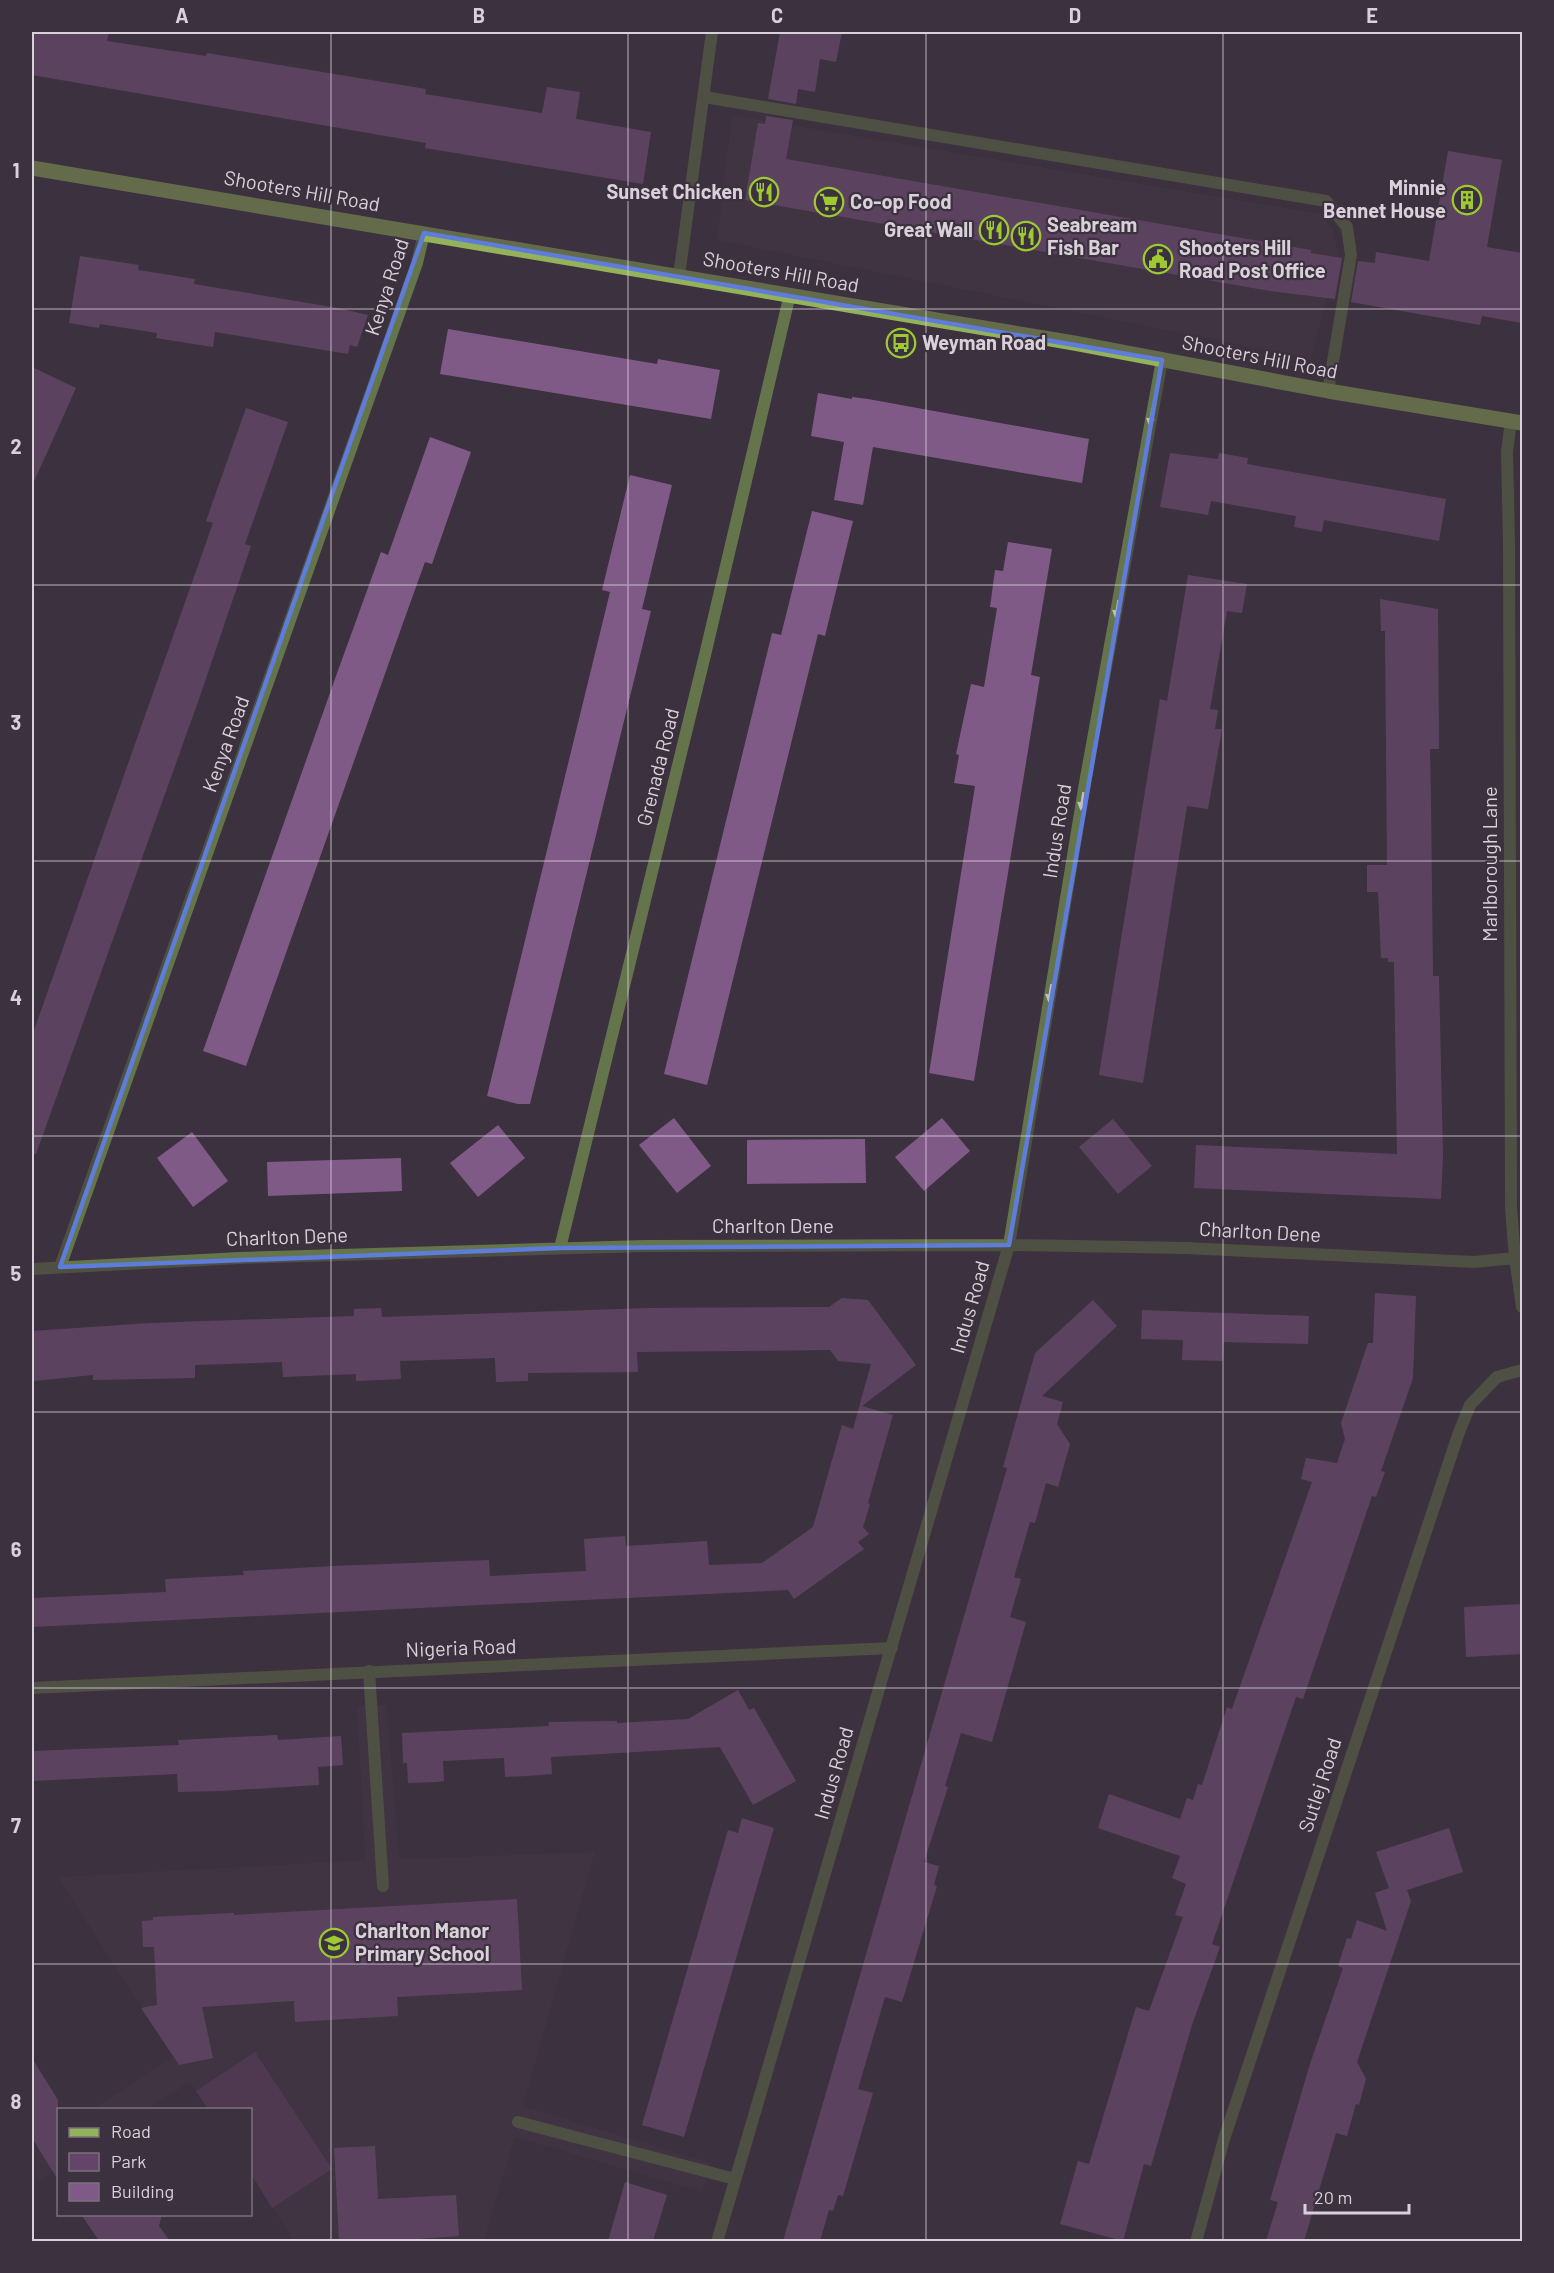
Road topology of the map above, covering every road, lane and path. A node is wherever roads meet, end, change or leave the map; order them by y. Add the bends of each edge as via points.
1 (712, 32) edge
2 (704, 97) junction
3 (32, 168) edge
4 (424, 233) junction
5 (679, 276) junction
6 (790, 294) junction
7 (1162, 360) junction
8 (1328, 391) junction
9 (1517, 422) edge
10 (1009, 1245) junction
11 (560, 1248) junction
12 (1515, 1258) junction
13 (60, 1268) junction
14 (32, 1269) edge
15 (1522, 1306) edge
16 (1522, 1370) edge
17 (892, 1648) junction
18 (369, 1671) junction
19 (32, 1688) edge
20 (383, 1886) dead end
21 (518, 2122) dead end
22 (735, 2179) junction
23 (717, 2241) edge
24 (1196, 2241) edge

1 - 2 street
2 - 5 street
2 - 8 street via 1326,201 1347,226 1351,255
3 - 4 main road, Shooters Hill Road
4 - 5 main road, Shooters Hill Road
4 - 13 street, Kenya Road via 414,274
5 - 6 main road, Shooters Hill Road
6 - 7 main road, Shooters Hill Road
6 - 11 street, Grenada Road
7 - 8 main road, Shooters Hill Road
7 -> 10 street, Indus Road via 1085,783
8 - 9 main road, Shooters Hill Road
9 - 12 street, Marlborough Lane via 1507,452 1511,1208
10 - 11 street, Charlton Dene
10 - 12 street, Charlton Dene via 1186,1248 1474,1262
10 - 17 street, Indus Road
11 - 13 street, Charlton Dene
12 - 15 street, Marlborough Lane
13 - 14 street, Charlton Dene
16 - 24 street, Sutlej Road via 1497,1377 1470,1405 1458,1435 1224,2139
17 - 18 street, Nigeria Road
17 - 22 street, Indus Road
18 - 19 street, Nigeria Road
18 - 20 street
21 - 22 street
22 - 23 street, Indus Road

